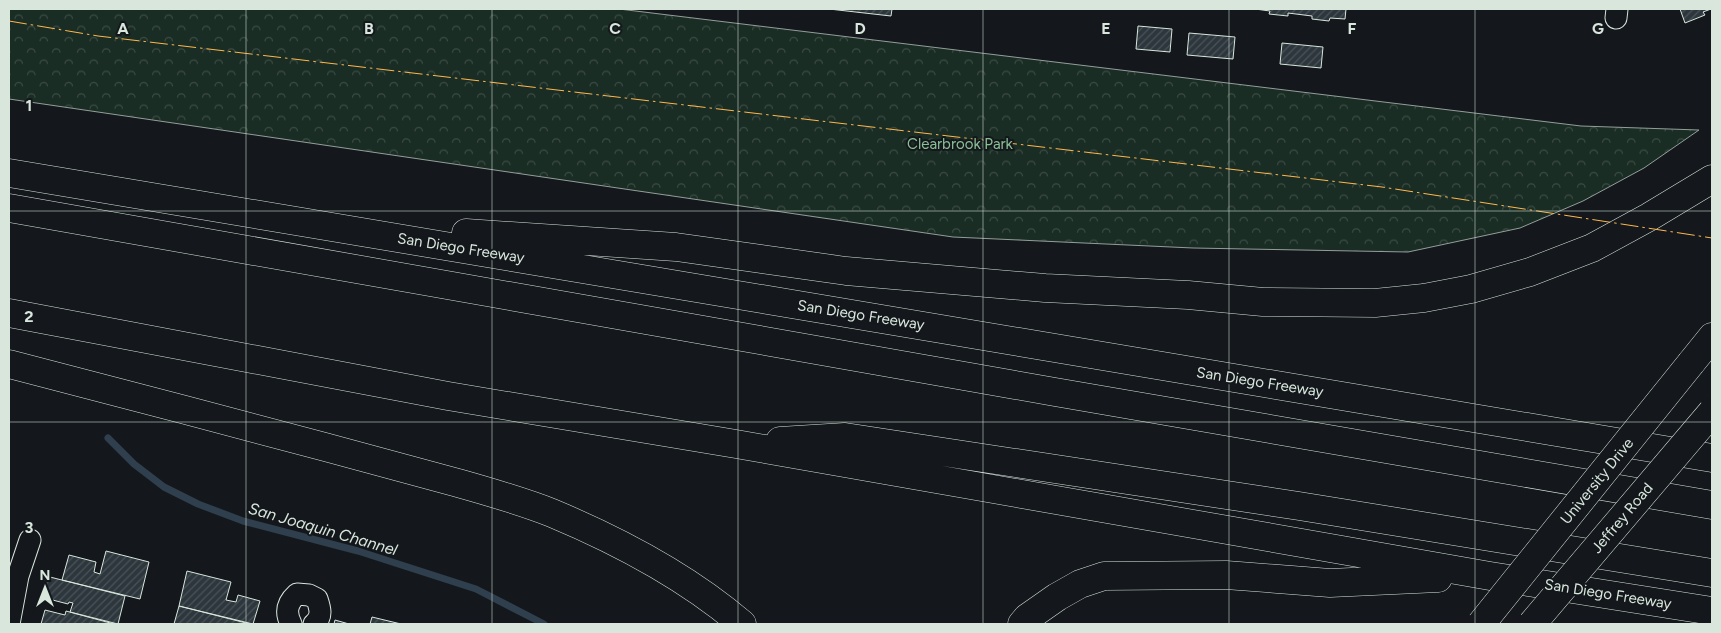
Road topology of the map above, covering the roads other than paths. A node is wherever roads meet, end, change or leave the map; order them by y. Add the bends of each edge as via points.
1 (9, 172) edge
2 (1712, 179) edge
3 (9, 208) edge
4 (311, 224) junction
5 (9, 313) edge
6 (1712, 337) edge
7 (9, 364) edge
8 (1712, 412) edge
9 (1551, 430) junction
10 (1712, 439) edge
11 (736, 444) junction
12 (1712, 458) edge
13 (1712, 505) edge
14 (30, 540) dead end
15 (1712, 573) edge
16 (1490, 576) junction
17 (1712, 610) edge
18 (9, 624) edge
19 (291, 624) edge
20 (314, 624) edge
21 (742, 624) edge
22 (1022, 624) edge
23 (1481, 624) edge
24 (1532, 624) edge

1 - 4 main road, San Diego Freeway
2 - 4 main road via 1592,248 1530,272 1471,289 1375,303 1263,302 1045,288 846,271 676,247
3 - 13 main road
4 - 9 main road, San Diego Freeway
5 - 11 main road, San Diego Freeway via 448,396
6 - 23 main road, University Drive, bridge
7 - 21 main road via 426,474 526,504 584,527 637,554 681,579
8 - 24 main road, Jeffrey Road, bridge
9 - 10 main road
9 - 12 main road, San Diego Freeway
11 - 15 main road, San Diego Freeway via 845,437
11 - 16 main road, San Diego Freeway
14 - 18 street via 18,576
16 - 17 main road, San Diego Freeway
16 - 22 main road via 1330,583 1226,575 1104,576 1057,597
19 - 20 street via 287,612 289,601 297,594 317,599 321,612

